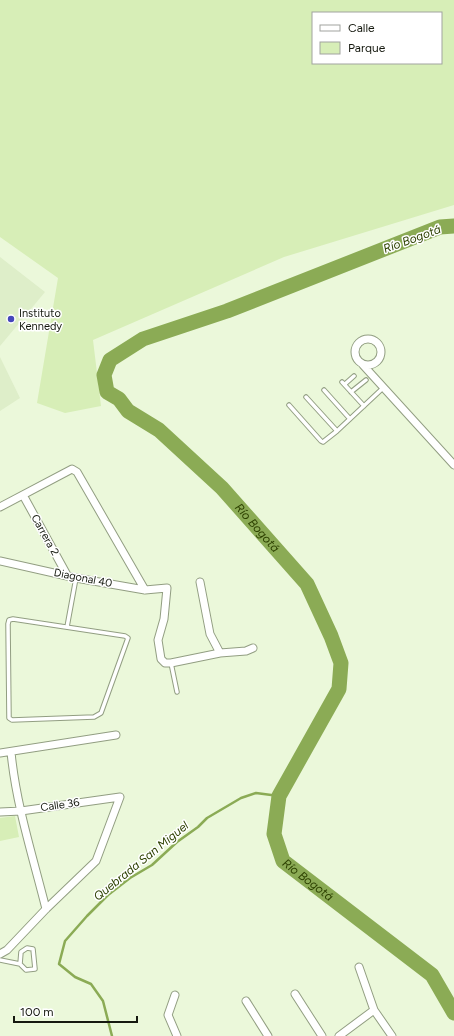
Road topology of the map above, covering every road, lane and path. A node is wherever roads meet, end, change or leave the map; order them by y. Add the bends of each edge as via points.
1 (363, 365) dead end
2 (354, 376) dead end
3 (366, 380) dead end
4 (384, 387) junction
5 (324, 390) dead end
6 (351, 392) junction
7 (306, 397) dead end
8 (289, 405) dead end
9 (364, 406) junction
10 (350, 419) junction
11 (337, 431) junction
12 (454, 466) edge
13 (23, 495) junction
14 (0, 507) edge
15 (0, 561) edge
16 (67, 575) junction
17 (76, 578) junction
18 (200, 582) dead end
19 (145, 590) junction
20 (67, 627) junction
21 (254, 648) dead end
22 (220, 653) junction
23 (172, 663) junction
24 (177, 692) dead end
25 (116, 735) dead end
26 (11, 752) junction
27 (0, 753) edge
28 (21, 811) junction
29 (0, 812) edge
30 (46, 909) junction
31 (0, 954) edge
32 (0, 960) edge
33 (20, 964) junction
34 (359, 967) dead end
35 (295, 994) dead end
36 (175, 995) dead end
37 (246, 1001) dead end
38 (374, 1010) junction
39 (178, 1036) edge
40 (268, 1036) edge
41 (322, 1036) edge
42 (339, 1036) edge
43 (392, 1036) edge

1 - 4 street
2 - 6 lane via 344,383
3 - 6 lane
4 - 9 lane
4 - 12 street
5 - 10 lane
6 - 9 lane
7 - 11 lane
8 - 11 lane via 321,441 325,441
9 - 10 lane
10 - 11 lane
13 - 14 street
13 - 16 street, Carrera 2
13 - 19 street via 67,471 72,469 77,472
15 - 16 street, Diagonal 40
16 - 17 street, Diagonal 40
17 - 19 street, Diagonal 40
17 - 20 lane
18 - 22 street via 210,634
19 - 23 street, Diagonal 40 via 167,588 164,619 158,640 161,659 165,663
20 - 20 lane via 128,638 101,713 94,716 12,720 8,714 9,620
21 - 22 street
22 - 23 street
23 - 24 lane
25 - 26 street
26 - 27 street
26 - 28 street
28 - 29 street, Calle 36
28 - 30 street
28 - 30 street, Calle 36 via 120,797 96,861
30 - 31 street via 7,950
32 - 33 lane
33 - 33 lane via 21,952 26,948 33,949 34,969 26,970
34 - 38 street
35 - 41 street
36 - 39 street via 168,1015
37 - 40 street
38 - 42 street
38 - 43 street

